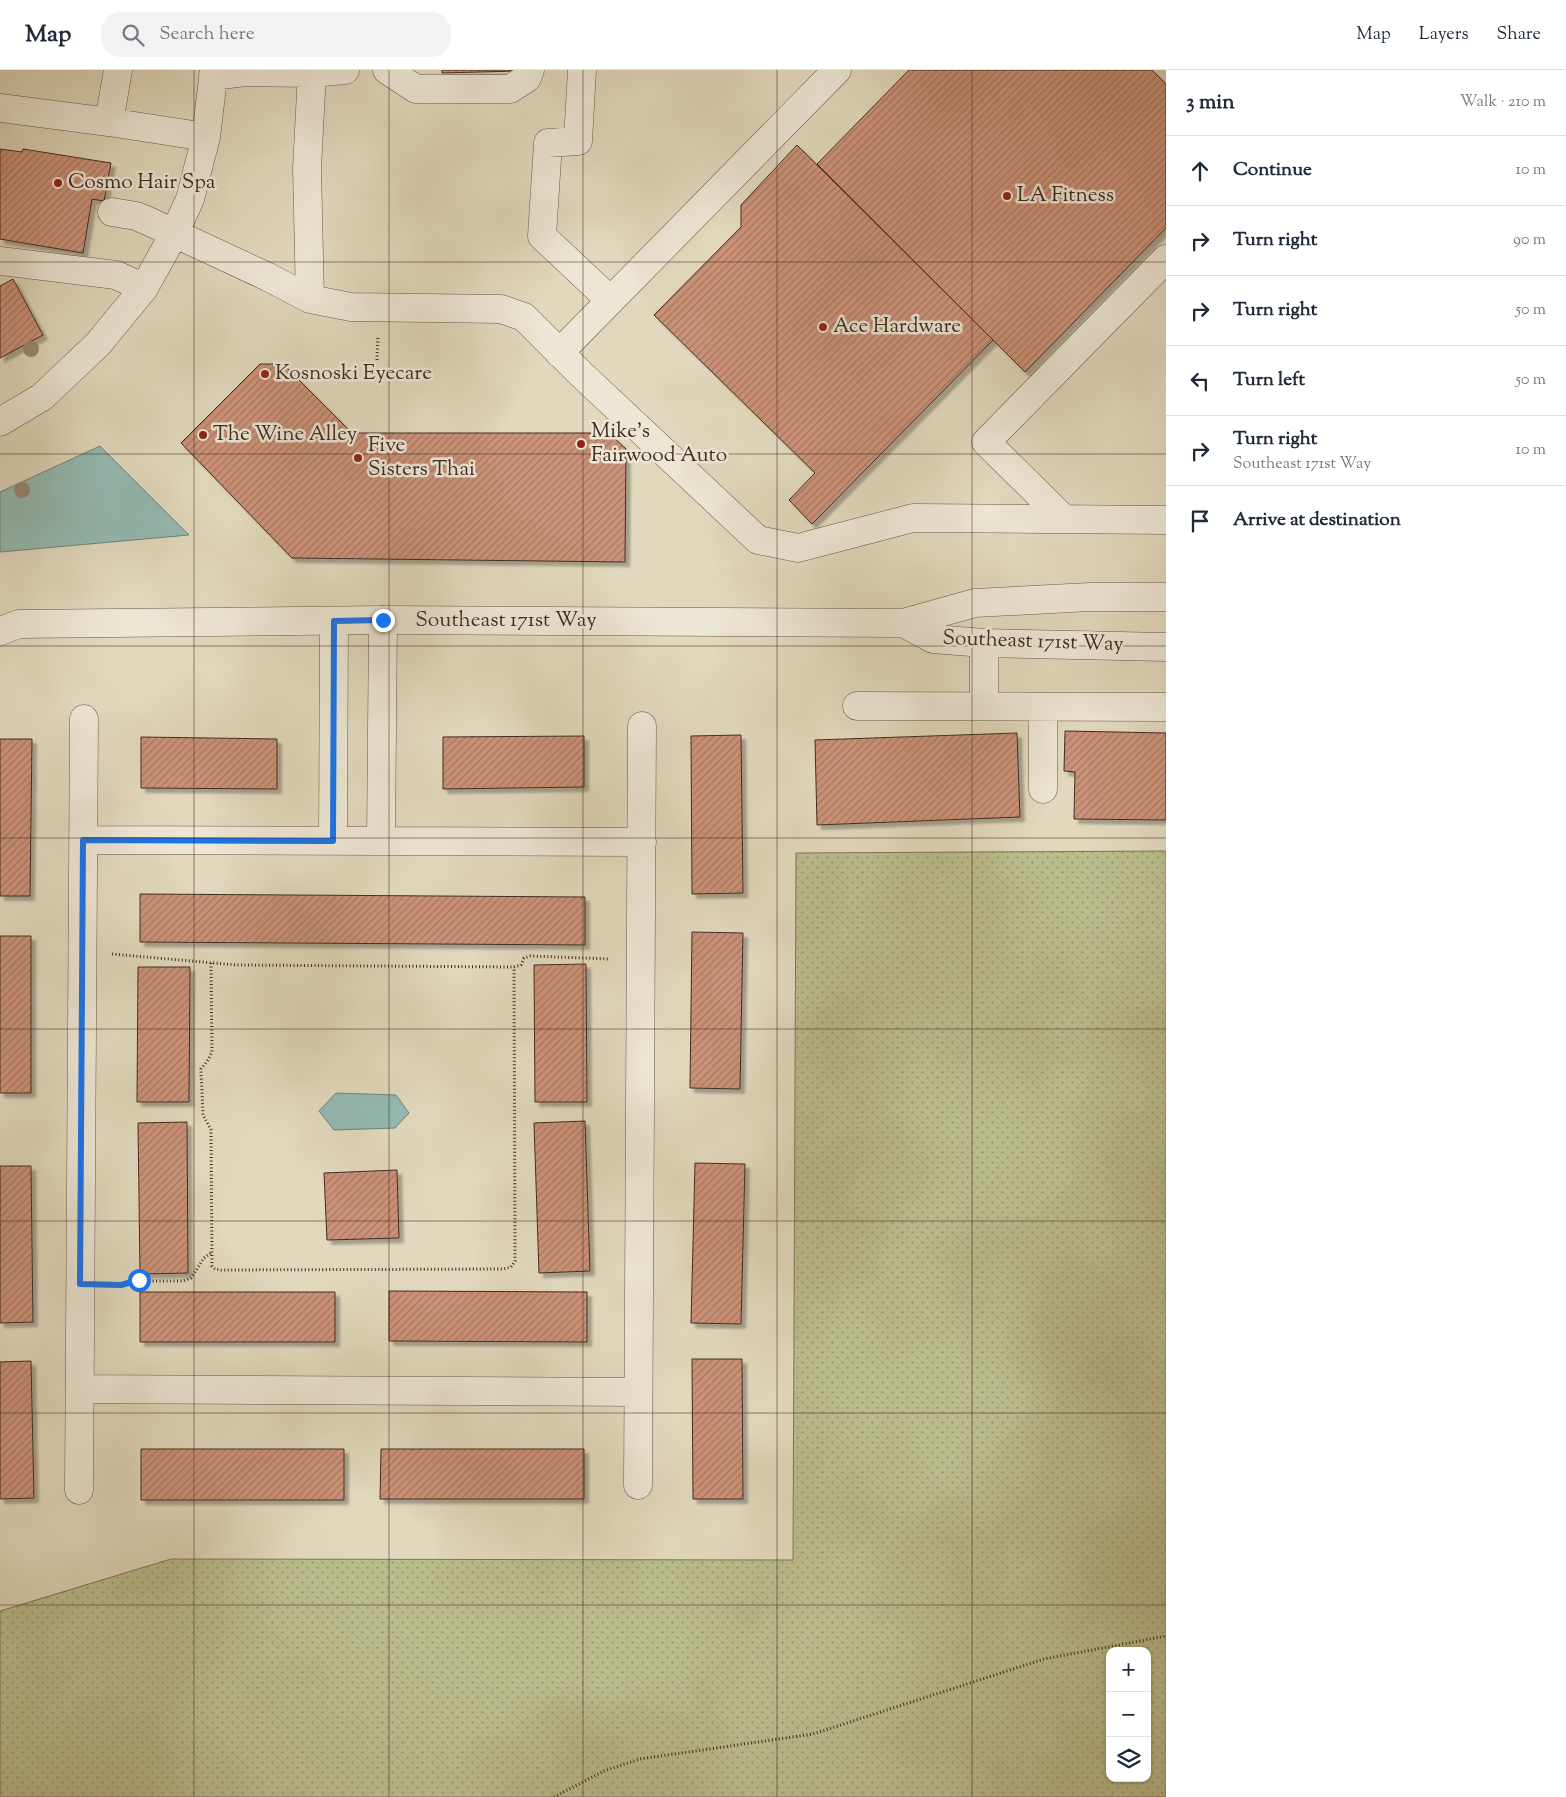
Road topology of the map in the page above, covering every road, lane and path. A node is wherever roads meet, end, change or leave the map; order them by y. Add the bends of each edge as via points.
1 (118, 70) edge
2 (345, 70) edge
3 (387, 70) edge
4 (530, 70) edge
5 (582, 70) edge
6 (837, 70) edge
7 (312, 71) edge
8 (214, 73) edge
9 (0, 108) edge
10 (109, 122) junction
11 (206, 137) junction
12 (112, 212) dead end
13 (174, 234) junction
14 (1166, 259) edge
15 (0, 261) edge
16 (144, 288) junction
17 (310, 299) junction
18 (610, 300) junction
19 (378, 333) dead end
20 (559, 352) junction
21 (378, 360) dead end
22 (0, 422) edge
23 (1064, 519) junction
24 (1166, 520) edge
25 (1166, 597) edge
26 (383, 620) junction
27 (334, 621) junction
28 (6, 623) edge
29 (903, 623) junction
30 (984, 643) junction
31 (1166, 647) edge
32 (857, 706) dead end
33 (984, 706) junction
34 (1043, 706) junction
35 (1166, 707) edge
36 (84, 719) dead end
37 (642, 726) dead end
38 (1043, 788) dead end
39 (83, 840) junction
40 (333, 841) junction
41 (381, 841) junction
42 (642, 842) junction
43 (82, 953) junction
44 (641, 960) junction
45 (211, 963) junction
46 (514, 966) junction
47 (212, 1253) junction
48 (80, 1284) junction
49 (80, 1390) junction
50 (638, 1392) junction
51 (638, 1485) dead end
52 (79, 1490) dead end
53 (1166, 1636) edge
54 (554, 1797) edge

1 - 10 street
2 - 7 street
3 - 4 street via 416,89 510,89 527,78
5 - 18 street via 578,141 548,143 542,236
6 - 18 street
7 - 8 street
7 - 17 street via 307,168
8 - 11 street
9 - 10 street
10 - 11 street
11 - 13 street via 190,199
12 - 13 street via 136,216
13 - 16 street
13 - 17 street
14 - 23 street via 986,442
15 - 16 street via 116,275
16 - 22 street via 98,344 42,397
17 - 20 street via 351,307 501,309 524,316
18 - 20 street
19 - 21 path
20 - 23 street via 758,540 798,548 914,518
23 - 24 street
25 - 29 street, Southeast 171st Way via 1090,596 975,603
26 - 27 street, Southeast 171st Way
26 - 29 street, Southeast 171st Way
26 - 41 street
27 - 28 street, Southeast 171st Way
27 - 40 street
29 - 30 street, Southeast 171st Way via 933,639
30 - 31 street, Southeast 171st Way
30 - 33 street
32 - 33 street
33 - 34 street
34 - 35 street
34 - 38 street
36 - 39 street
37 - 42 street
39 - 40 street
39 - 43 street
40 - 41 street
41 - 42 street
42 - 44 street
43 - 45 path
43 - 48 street
44 - 46 path via 530,956 524,958 522,965
44 - 50 street
45 - 46 path
45 - 47 path via 212,1052 201,1069 204,1115 212,1130
46 - 47 path via 515,1261 511,1267 215,1270
47 - 48 path via 204,1258 191,1278 183,1281
48 - 49 street
49 - 50 street
49 - 52 street
50 - 51 street
53 - 54 path via 1044,1659 813,1734 640,1758 604,1771

